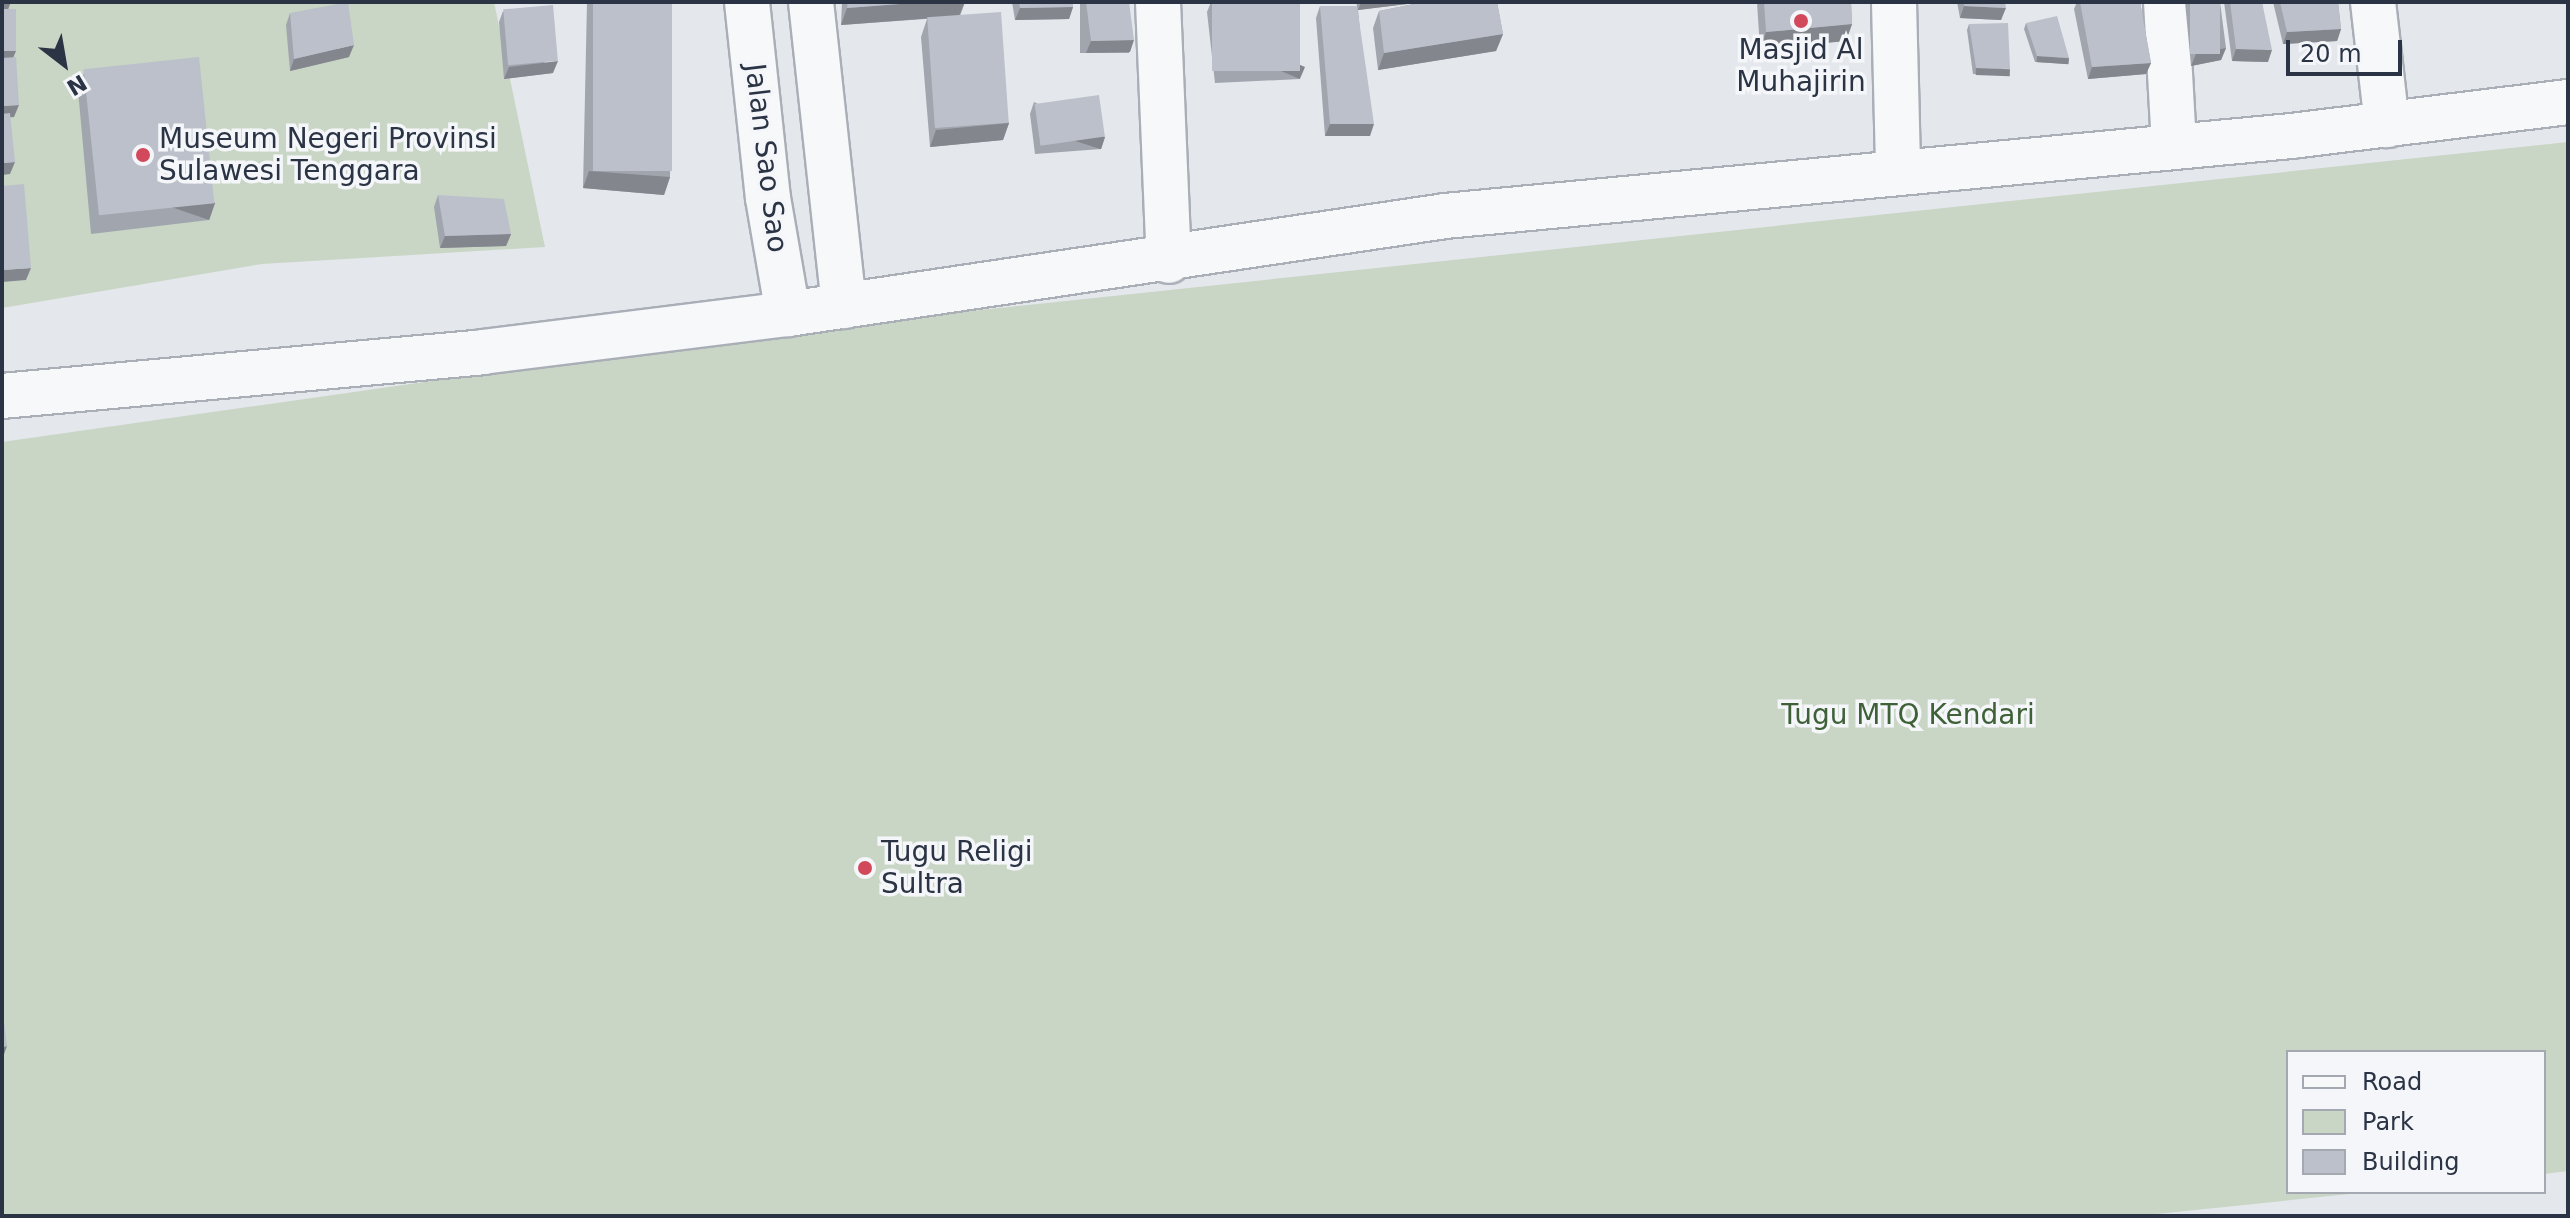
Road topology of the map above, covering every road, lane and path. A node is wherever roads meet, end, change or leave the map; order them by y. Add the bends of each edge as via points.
1 (747, 2) edge
2 (811, 2) edge
3 (1158, 2) edge
4 (1894, 2) edge
5 (2166, 2) edge
6 (2373, 2) edge
7 (2568, 102) edge
8 (2387, 125) junction
9 (2174, 145) junction
10 (1898, 169) junction
11 (1169, 261) junction
12 (844, 306) junction
13 (788, 314) junction
14 (2, 396) edge

1 - 13 street, Jalan Sao Sao via 764,170
2 - 12 street, Jalan Sao Sao
3 - 11 street
4 - 10 street
5 - 9 street
6 - 8 street
7 - 8 street
8 - 9 street
9 - 10 street
10 - 11 street via 1445,216
11 - 12 street
12 - 13 street
13 - 14 street via 482,352

